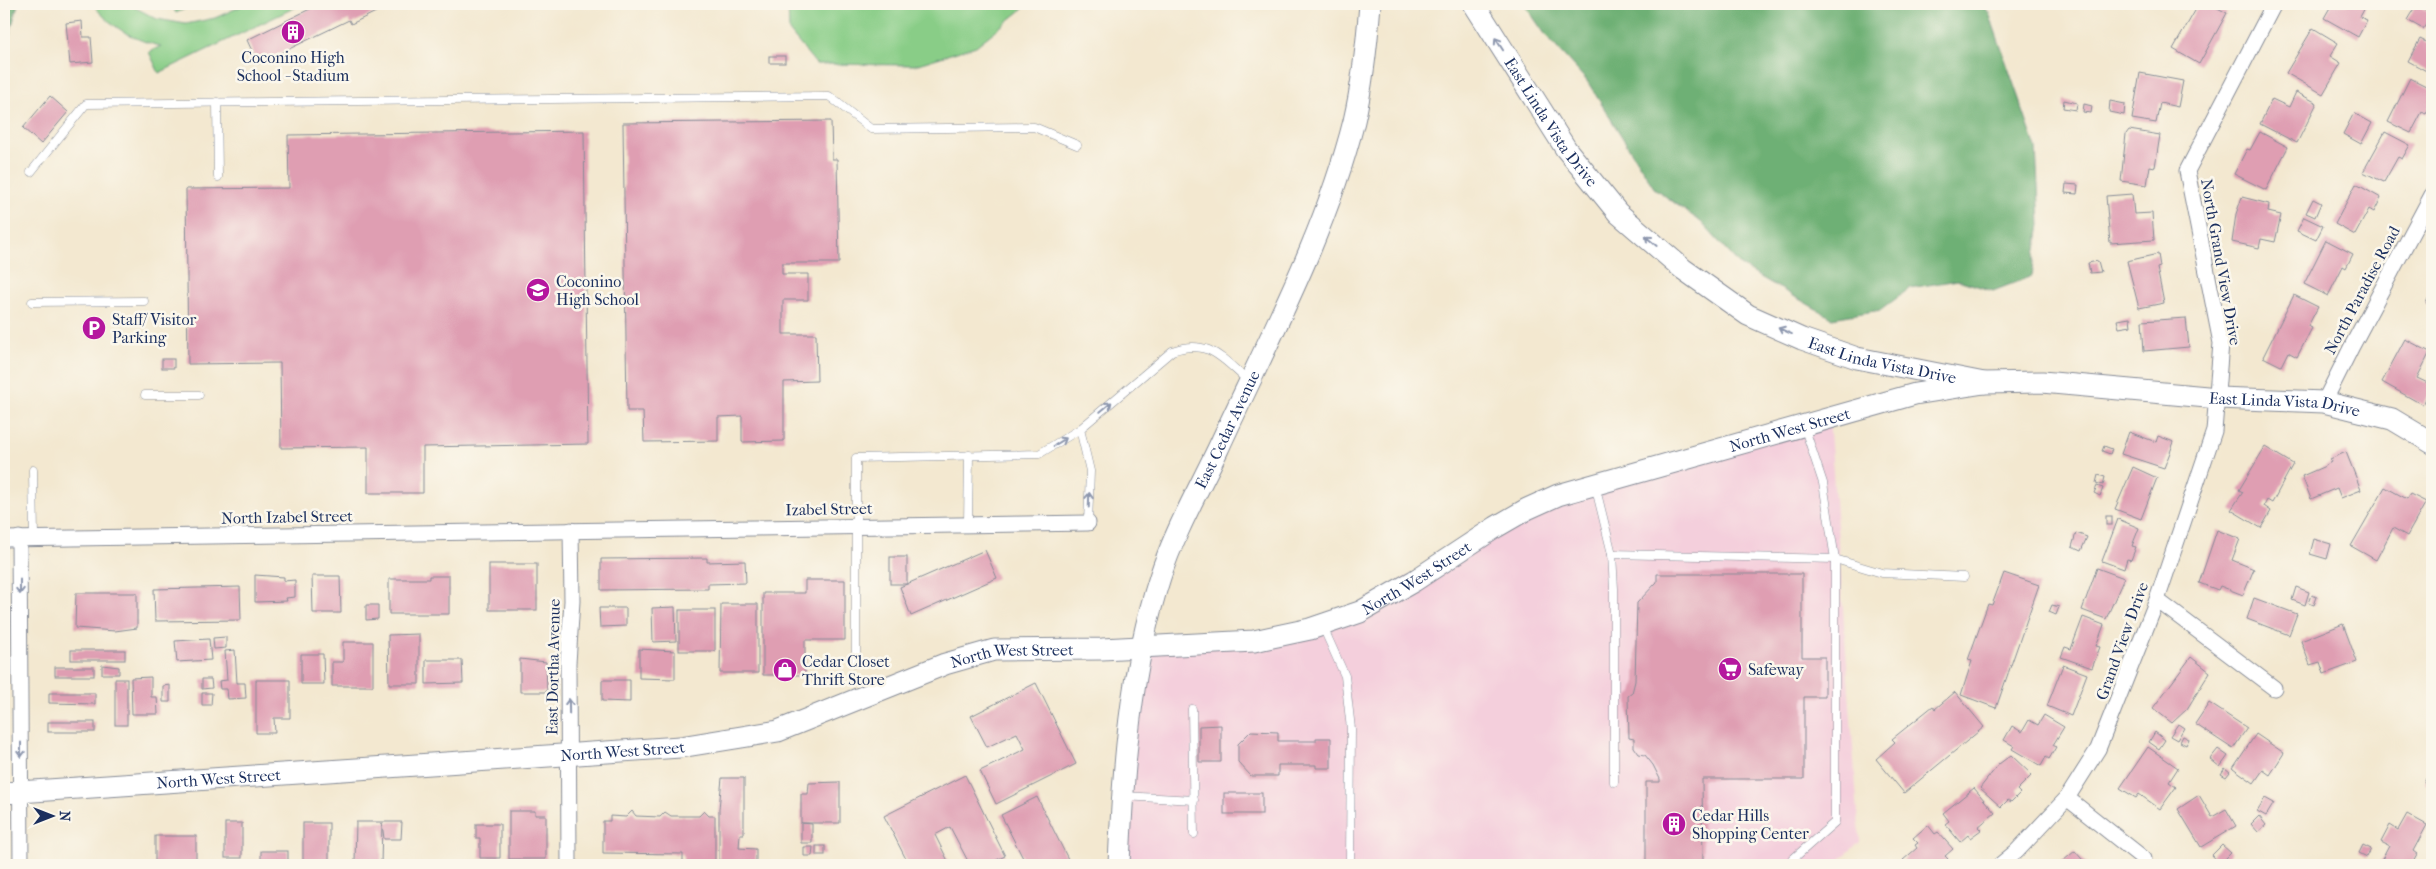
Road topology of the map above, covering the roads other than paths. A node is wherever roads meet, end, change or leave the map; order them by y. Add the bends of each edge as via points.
1 (1370, 4) edge
2 (1474, 4) edge
3 (2274, 4) edge
4 (217, 102) junction
5 (1077, 145) dead end
6 (31, 172) dead end
7 (218, 177) dead end
8 (2432, 195) edge
9 (144, 301) dead end
10 (32, 302) dead end
11 (1249, 381) junction
12 (1984, 382) junction
13 (145, 395) dead end
14 (199, 395) dead end
15 (2218, 398) junction
16 (2324, 402) junction
17 (1803, 424) junction
18 (1080, 429) junction
19 (2432, 443) edge
20 (969, 456) junction
21 (33, 470) dead end
22 (1594, 484) junction
23 (1088, 523) joint
24 (968, 524) junction
25 (856, 526) junction
26 (571, 530) junction
27 (27, 538) junction
28 (4, 539) edge
29 (1612, 554) junction
30 (1835, 559) junction
31 (1964, 577) dead end
32 (2157, 600) junction
33 (1322, 625) junction
34 (1143, 646) junction
35 (856, 664) dead end
36 (2274, 688) dead end
37 (1192, 710) dead end
38 (570, 755) junction
39 (1614, 782) dead end
40 (12, 793) edge
41 (1123, 796) junction
42 (2067, 798) junction
43 (1194, 800) junction
44 (1194, 834) dead end
45 (2144, 859) dead end
46 (22, 865) edge
47 (569, 865) edge
48 (1119, 865) edge
49 (1350, 865) edge
50 (1786, 865) edge
51 (2000, 865) edge

1 - 11 street, East Cedar Avenue via 1366,57 1354,120 1335,185 1313,242
12 -> 2 street, East Linda Vista Drive via 1857,358 1802,338 1748,314 1683,268 1618,212 1566,148
3 - 15 street, North Grand View Drive via 2187,170 2221,343
4 - 5 lane via 829,96 871,129 1034,127
4 - 6 lane via 86,104
4 - 7 lane
8 - 16 street, North Paradise Road
9 - 10 lane
18 -> 11 lane via 1172,351 1185,346 1220,354
11 - 34 street, East Cedar Avenue via 1160,576
12 - 15 street, East Linda Vista Drive via 2042,382
12 - 17 street, North West Street via 1915,394
13 - 14 lane
15 - 16 street, East Linda Vista Drive
15 - 32 street, Grand View Drive via 2214,431
16 - 19 street, East Linda Vista Drive via 2392,419
17 - 22 street, North West Street
17 - 30 lane via 1823,483
20 -> 18 lane via 1039,454
23 -> 18 lane via 1090,471
20 - 24 lane
20 - 25 lane via 856,458
21 - 27 lane
22 - 29 lane
22 - 33 street, North West Street via 1527,509 1382,600 1360,612
23 - 24 street, Izabel Street
24 - 25 street, Izabel Street
25 - 26 street, Izabel Street
25 - 35 lane
26 - 27 street, North Izabel Street
38 -> 26 street, East Dortha Avenue
27 - 28 street, North Izabel Street
27 -> 40 street
29 - 30 lane
29 - 39 lane
30 - 31 lane via 1882,573
30 - 50 lane via 1835,822
32 - 36 street
32 - 42 street, Grand View Drive via 2102,742
33 - 34 street, North West Street via 1254,641
33 - 49 lane via 1345,676 1351,729
34 - 38 street, North West Street via 994,650 945,664 778,731 680,747
34 - 41 street, East Cedar Avenue
37 - 43 lane
38 - 40 street, North West Street
38 - 47 street, East Dortha Avenue
40 - 46 street
41 - 43 lane
41 - 48 street, East Cedar Avenue
42 - 45 street
42 - 51 street, Grand View Drive
43 - 44 lane

